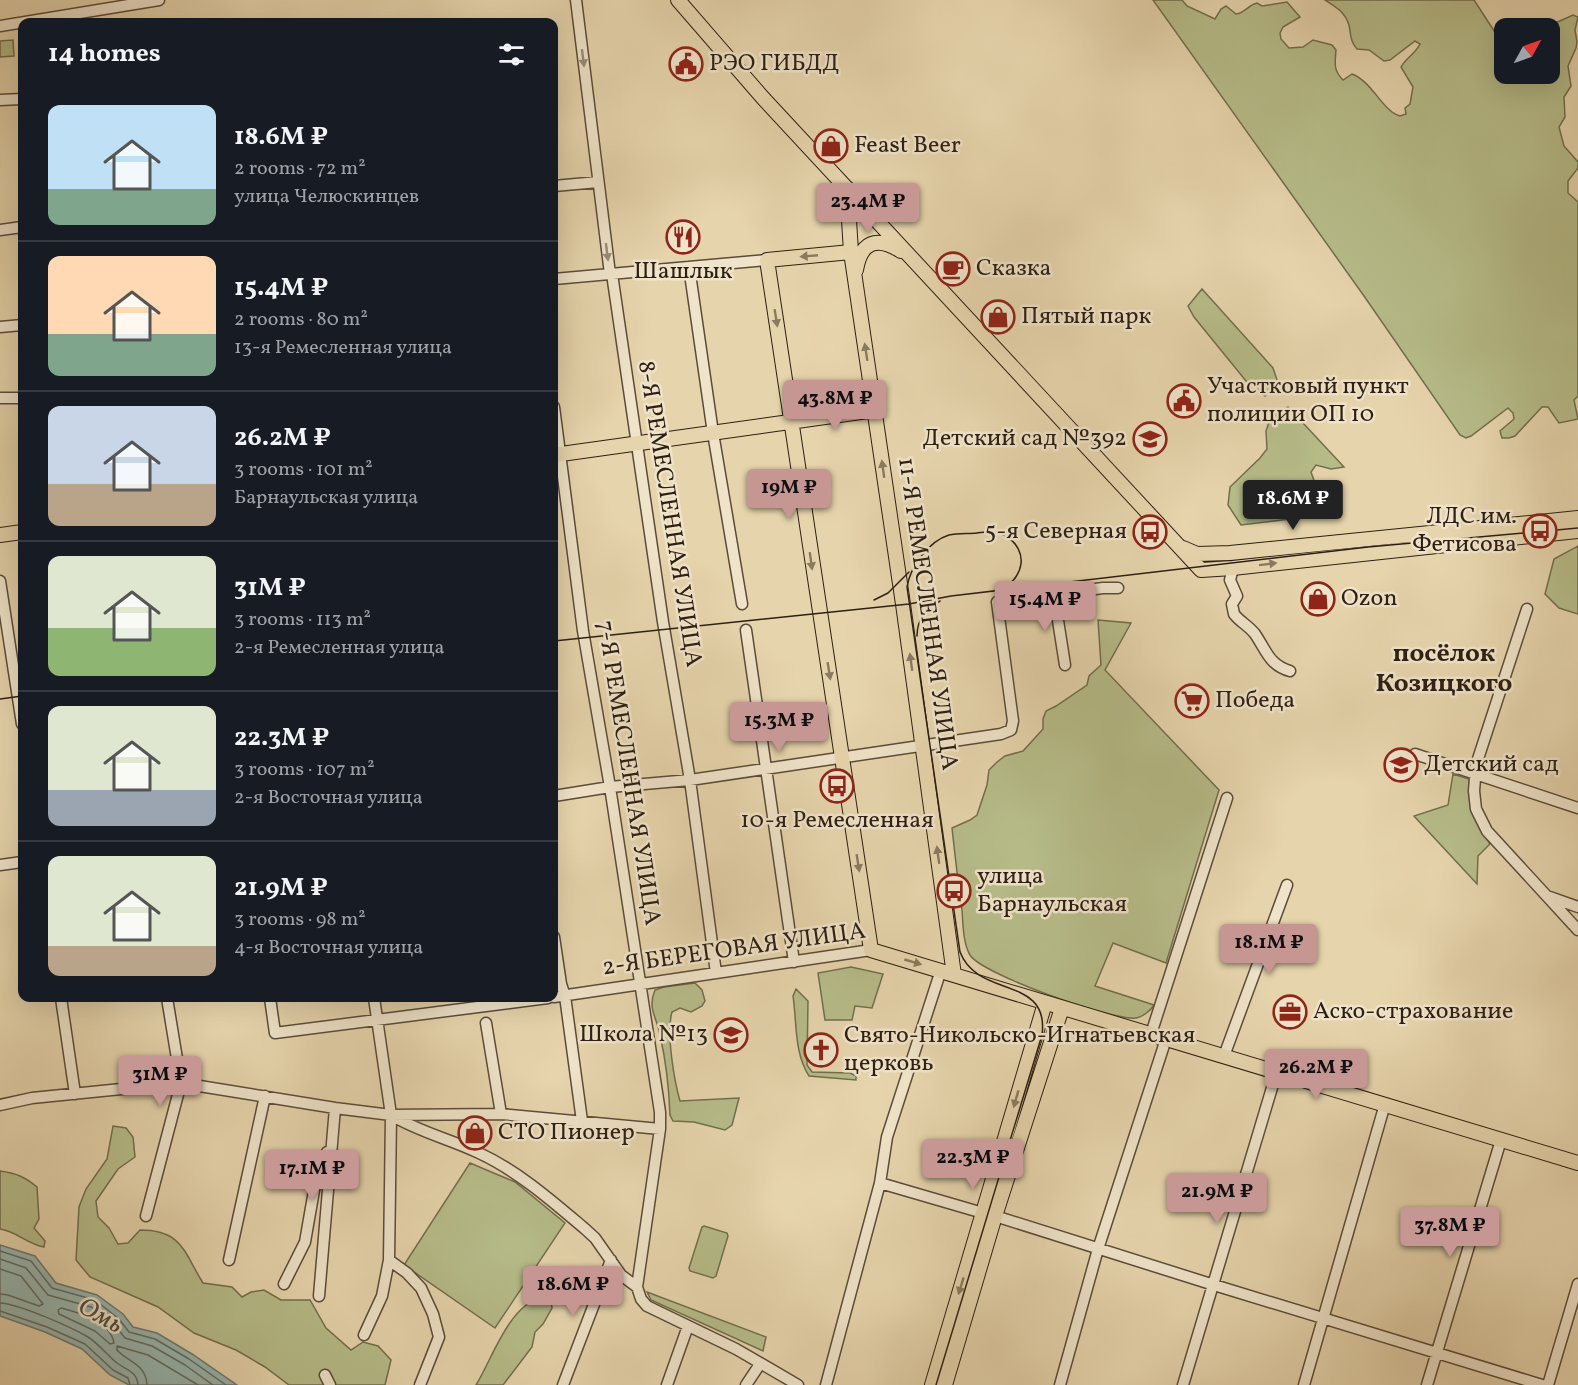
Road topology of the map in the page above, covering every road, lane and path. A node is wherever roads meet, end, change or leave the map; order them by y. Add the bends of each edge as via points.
1 (159, 0) edge
2 (576, 0) edge
3 (678, 0) edge
4 (49, 18) edge
5 (18, 23) edge
6 (0, 26) edge
7 (18, 99) edge
8 (0, 100) edge
9 (598, 182) junction
10 (558, 186) edge
11 (847, 188) junction
12 (18, 228) edge
13 (0, 230) edge
14 (851, 252) junction
15 (913, 259) junction
16 (767, 260) junction
17 (689, 267) junction
18 (611, 274) junction
19 (855, 275) junction
20 (558, 279) edge
21 (18, 325) edge
22 (0, 327) edge
23 (0, 398) edge
24 (18, 398) edge
25 (875, 410) junction
26 (791, 420) junction
27 (713, 433) junction
28 (637, 443) junction
29 (558, 454) edge
30 (558, 461) edge
31 (1578, 518) edge
32 (1578, 531) edge
33 (18, 533) edge
34 (0, 535) edge
35 (1178, 546) junction
36 (1319, 551) junction
37 (1233, 568) junction
38 (0, 581) edge
39 (1118, 588) dead end
40 (1054, 595) junction
41 (742, 604) dead end
42 (1527, 609) dead end
43 (746, 630) dead end
44 (1065, 665) dead end
45 (1290, 671) dead end
46 (18, 698) edge
47 (923, 746) junction
48 (1415, 754) dead end
49 (842, 758) junction
50 (766, 769) junction
51 (1474, 773) junction
52 (690, 780) junction
53 (610, 787) junction
54 (558, 795) edge
55 (1227, 798) dead end
56 (1578, 808) edge
57 (18, 863) edge
58 (0, 865) edge
59 (1287, 885) dead end
60 (1546, 896) junction
61 (1578, 907) edge
62 (1578, 930) edge
63 (871, 950) junction
64 (794, 962) junction
65 (558, 964) edge
66 (716, 973) junction
67 (948, 973) junction
68 (641, 984) junction
69 (566, 996) junction
70 (558, 997) edge
71 (62, 1002) edge
72 (168, 1002) edge
73 (271, 1002) edge
74 (375, 1002) edge
75 (477, 1002) edge
76 (1045, 1003) junction
77 (1062, 1008) junction
78 (377, 1020) junction
79 (486, 1023) dead end
80 (1151, 1034) junction
81 (1166, 1039) junction
82 (1224, 1056) junction
83 (1277, 1071) junction
84 (181, 1083) junction
85 (75, 1094) junction
86 (265, 1096) junction
87 (1385, 1104) junction
88 (0, 1105) edge
89 (335, 1108) junction
90 (501, 1114) junction
91 (391, 1115) junction
92 (582, 1121) junction
93 (660, 1129) junction
94 (332, 1140) junction
95 (1501, 1140) junction
96 (1578, 1163) edge
97 (880, 1183) junction
98 (989, 1214) junction
99 (146, 1216) dead end
100 (1098, 1249) junction
101 (229, 1260) dead end
102 (389, 1260) junction
103 (611, 1260) junction
104 (284, 1284) dead end
105 (1578, 1284) edge
106 (1214, 1285) junction
107 (637, 1287) junction
108 (319, 1296) dead end
109 (1323, 1318) junction
110 (688, 1326) junction
111 (364, 1335) dead end
112 (1437, 1352) junction
113 (760, 1364) junction
114 (420, 1385) edge
115 (563, 1385) edge
116 (667, 1385) edge
117 (746, 1385) edge
118 (798, 1385) edge
119 (826, 1385) edge
120 (932, 1385) edge
121 (945, 1385) edge
122 (1060, 1385) edge
123 (1183, 1385) edge
124 (1304, 1385) edge
125 (1427, 1385) edge
126 (1542, 1385) edge
127 (1548, 1385) edge

1 - 4 street
2 -> 9 street, 8-Я РЕМЕСЛЕННАЯ УЛИЦА
3 - 11 main road
5 - 6 street
7 - 8 street
9 - 10 street
9 -> 18 street, 8-Я РЕМЕСЛЕННАЯ УЛИЦА
11 - 14 main road, 11-Я РЕМЕСЛЕННАЯ УЛИЦА
11 - 15 main road
12 - 13 street
14 -> 16 main road
14 - 19 main road, 11-Я РЕМЕСЛЕННАЯ УЛИЦА
15 - 19 main road via 886,243 872,243 863,249
15 - 35 main road
16 - 17 street
16 -> 26 main road
17 - 18 street
17 - 27 street
18 - 20 street
18 - 28 street, 8-Я РЕМЕСЛЕННАЯ УЛИЦА
25 -> 19 main road, 11-Я РЕМЕСЛЕННАЯ УЛИЦА
21 - 22 street
23 - 24 street
25 - 26 main road
47 -> 25 main road, 11-Я РЕМЕСЛЕННАЯ УЛИЦА
26 - 27 main road
26 -> 49 main road
27 - 28 main road
27 - 41 street
28 - 29 main road
28 - 52 street, 8-Я РЕМЕСЛЕННАЯ УЛИЦА
30 - 53 street, 7-Я РЕМЕСЛЕННАЯ УЛИЦА
31 - 36 main road
32 - 36 main road
33 - 34 main road
35 - 36 main road via 1207,555
35 - 37 main road via 1201,570
37 -> 36 main road
37 - 45 street via 1230,580 1237,596 1232,611 1255,634 1274,664
38 - 46 street
39 - 40 street
40 - 44 street
40 - 47 street via 998,603 1011,730
42 - 51 street
43 - 50 street
47 - 49 street
67 -> 47 main road, 11-Я РЕМЕСЛЕННАЯ УЛИЦА
48 - 51 street
49 - 50 street
49 -> 63 main road
50 - 52 street
50 - 64 street
51 - 56 street
51 - 60 street via 1476,809 1487,831
52 - 53 street
52 - 66 street, 8-Я РЕМЕСЛЕННАЯ УЛИЦА
53 - 54 street
53 - 68 street, 7-Я РЕМЕСЛЕННАЯ УЛИЦА
55 - 80 street
57 - 58 street
59 - 82 street
60 - 61 street
60 - 62 street
63 - 64 street, 2-Я БЕРЕГОВАЯ УЛИЦА
63 -> 67 main road, 2-Я БЕРЕГОВАЯ УЛИЦА
64 - 66 street, 2-Я БЕРЕГОВАЯ УЛИЦА
65 - 69 street
66 - 68 street, 2-Я БЕРЕГОВАЯ УЛИЦА
67 - 76 main road, 2-Я БЕРЕГОВАЯ УЛИЦА
67 - 97 street via 886,1137
68 - 69 street, 2-Я БЕРЕГОВАЯ УЛИЦА
68 - 93 street, 7-Я РЕМЕСЛЕННАЯ УЛИЦА
69 - 70 street, 2-Я БЕРЕГОВАЯ УЛИЦА
69 - 92 street
71 - 85 street
72 - 84 street
73 - 78 street via 275,1033
74 - 78 street
75 - 78 street
76 - 77 main road, 2-Я БЕРЕГОВАЯ УЛИЦА
76 -> 98 main road
77 - 80 main road, 2-Я БЕРЕГОВАЯ УЛИЦА
77 - 98 main road
78 - 91 street
79 - 90 street
80 - 81 main road, 2-Я БЕРЕГОВАЯ УЛИЦА
81 - 82 main road, 2-Я БЕРЕГОВАЯ УЛИЦА
81 - 100 street
82 - 83 main road, 2-Я БЕРЕГОВАЯ УЛИЦА
83 - 87 main road, 2-Я БЕРЕГОВАЯ УЛИЦА
83 - 106 street
84 - 85 street
84 - 86 street
84 - 99 street
85 - 88 street
86 - 89 street
86 - 101 street
87 - 95 main road, 2-Я БЕРЕГОВАЯ УЛИЦА
87 - 109 street
89 - 91 street
89 - 94 street
90 - 91 street
90 - 92 street
91 - 102 street
91 - 103 street via 504,1166 584,1228
92 - 93 street
93 - 107 street, 7-Я РЕМЕСЛЕННАЯ УЛИЦА
94 - 104 street via 316,1179 305,1242
94 - 108 street
95 - 96 main road, 2-Я БЕРЕГОВАЯ УЛИЦА
95 - 112 street
97 - 98 street
97 - 119 street
98 - 100 street
98 -> 120 main road
98 - 121 main road
100 - 106 street
100 - 122 street
102 - 111 street via 382,1296
102 - 114 street via 421,1288 439,1337
103 - 107 street via 621,1275
103 - 115 street
105 - 127 street
106 - 109 street
106 - 123 street
107 - 110 street via 647,1306
109 - 112 street
109 - 124 street
110 - 113 street
110 - 116 street
112 - 125 street
112 - 126 street
113 - 117 street
113 - 118 street

